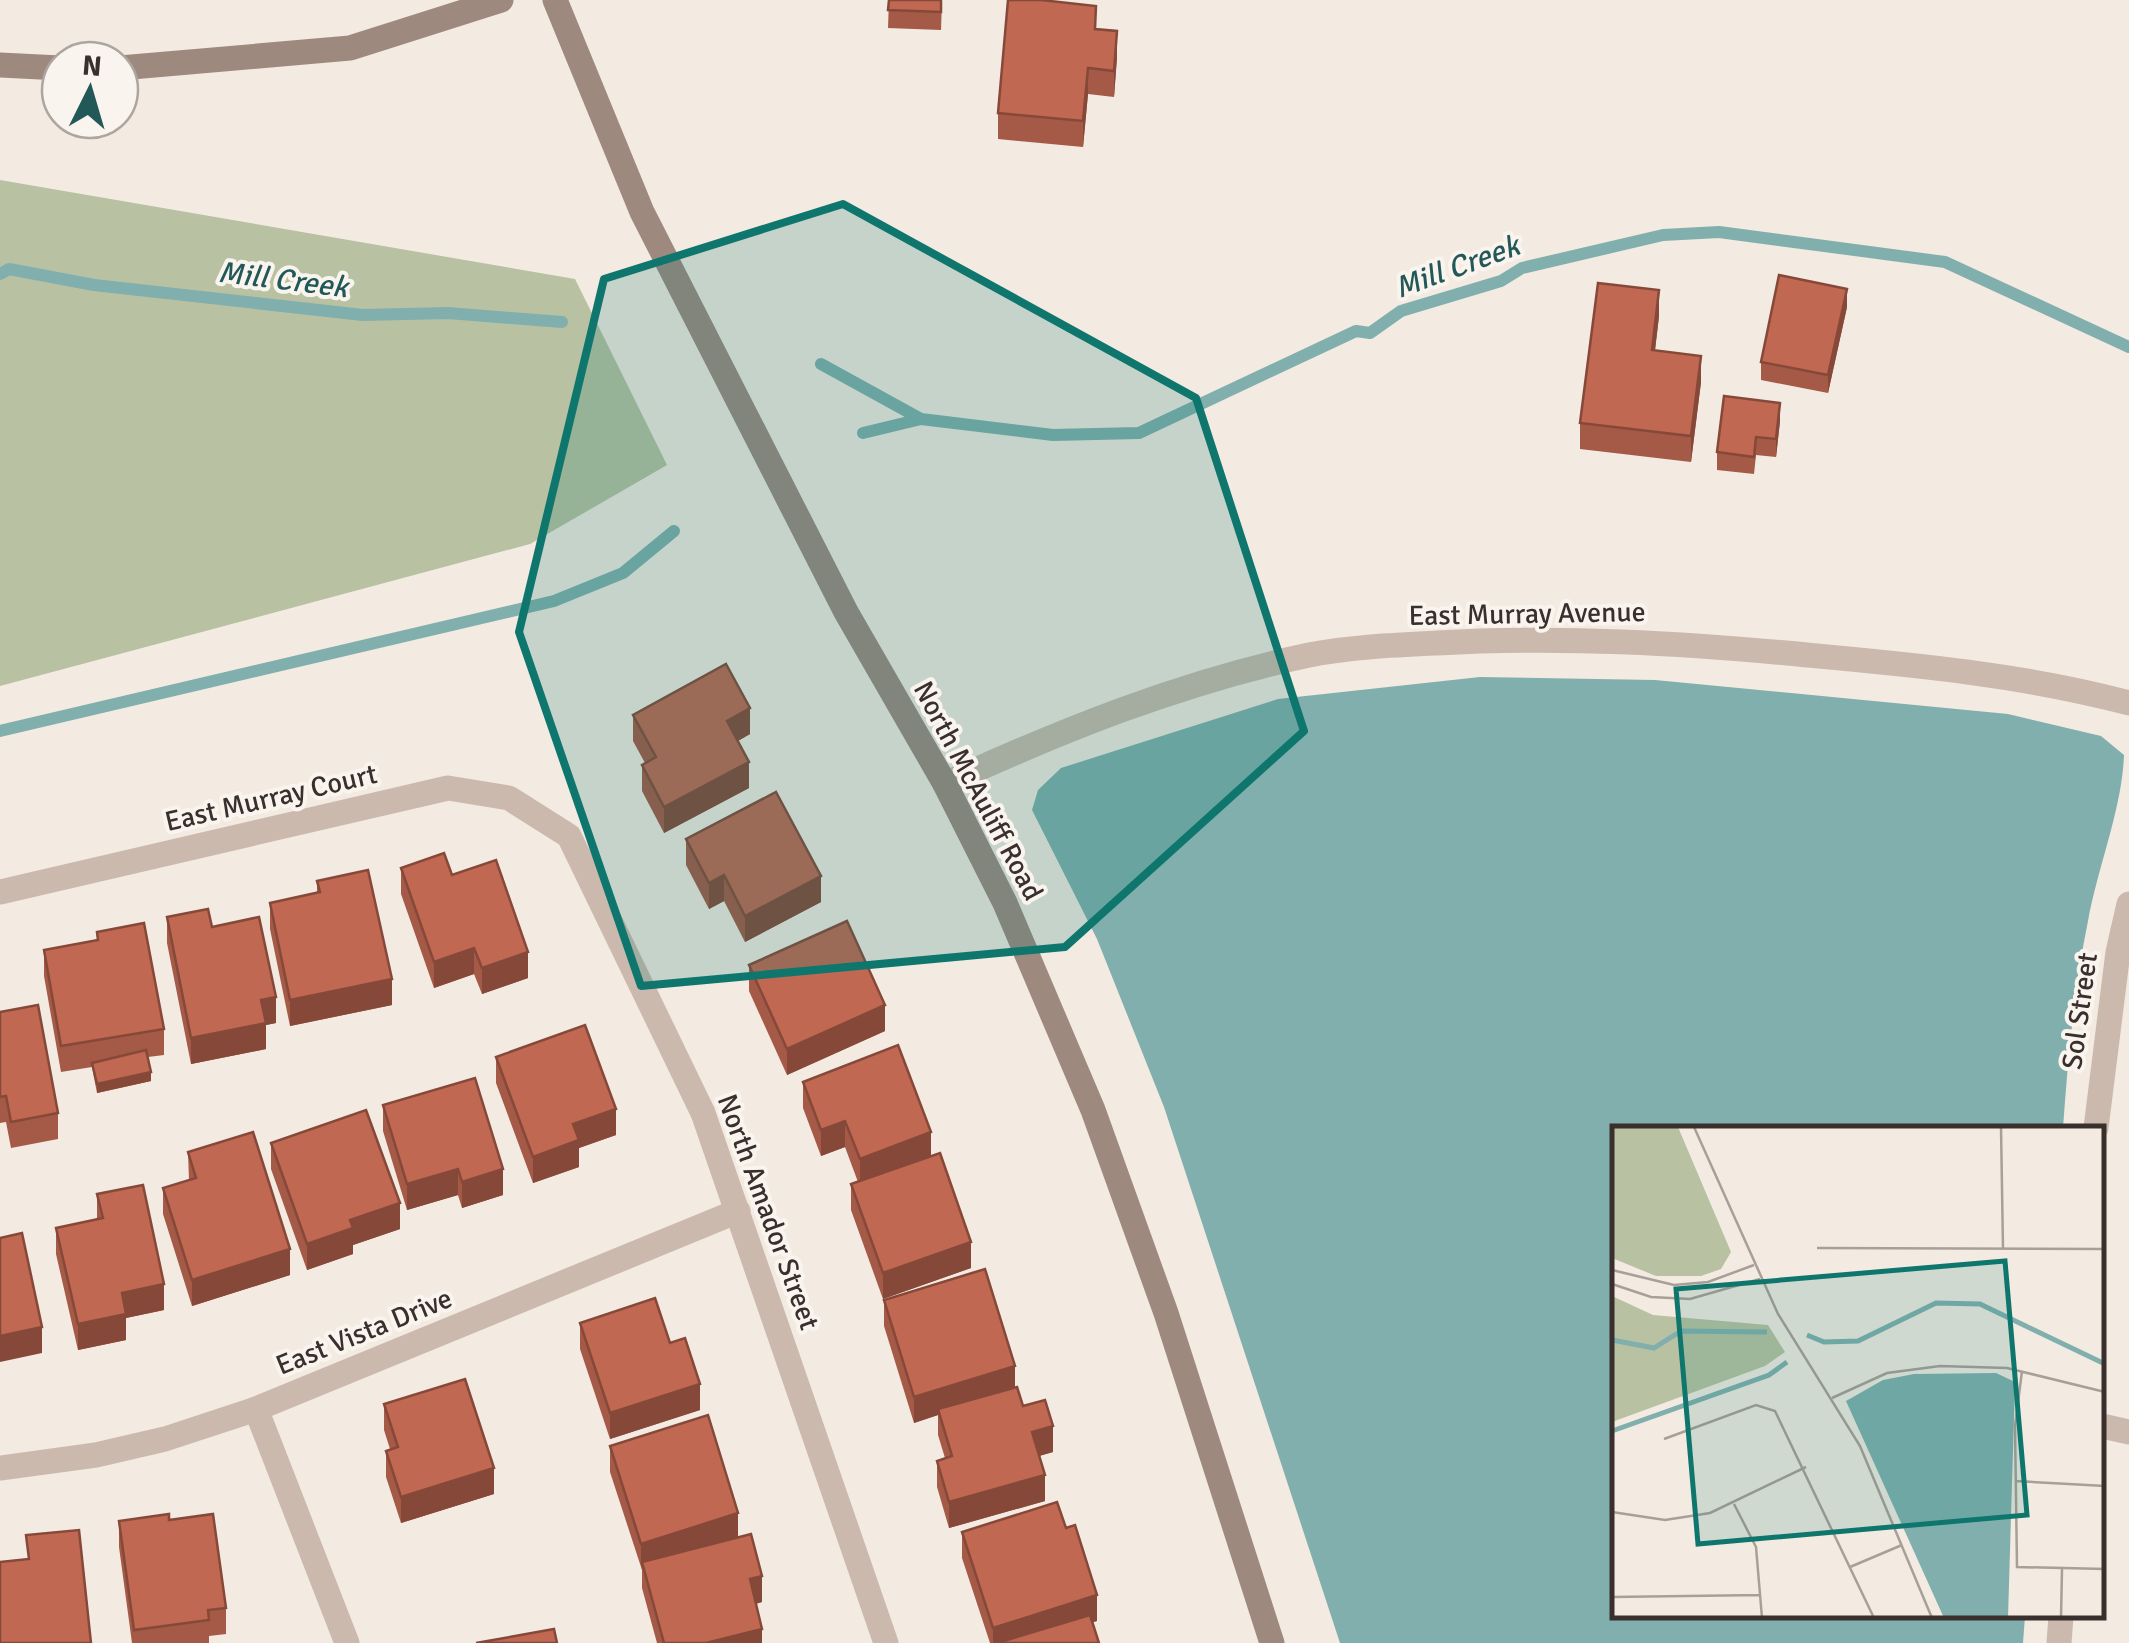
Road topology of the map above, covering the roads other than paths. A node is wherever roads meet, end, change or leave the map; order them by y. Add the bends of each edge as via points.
1 (501, 0) edge
2 (556, 0) edge
3 (0, 64) edge
4 (140, 66) edge
5 (40, 67) edge
6 (2129, 703) edge
7 (945, 784) junction
8 (550, 823) joint
9 (0, 892) edge
10 (2129, 904) edge
11 (2096, 1126) edge
12 (738, 1212) junction
13 (256, 1409) junction
14 (2104, 1426) edge
15 (2129, 1432) edge
16 (0, 1468) edge
17 (2061, 1618) edge
18 (347, 1643) edge
19 (886, 1643) edge
20 (1272, 1643) edge
21 (2059, 1643) edge

1 - 4 street via 350,48
2 - 7 street, North McAuliff Road via 642,212 846,612
3 - 5 street
6 - 7 street, East Murray Avenue via 1954,669 1654,642 1527,638 1399,645 1311,655 1174,692
7 - 20 street, North McAuliff Road via 1006,903 1092,1110 1166,1312
8 - 9 street, East Murray Court via 509,798 448,788
8 - 12 street, North Amador Street via 569,836 664,1028
10 - 11 street, Sol Street
12 - 13 street, East Vista Drive
12 - 19 street, North Amador Street
13 - 16 street, East Vista Drive via 96,1455
13 - 18 street
14 - 15 street
17 - 21 street

